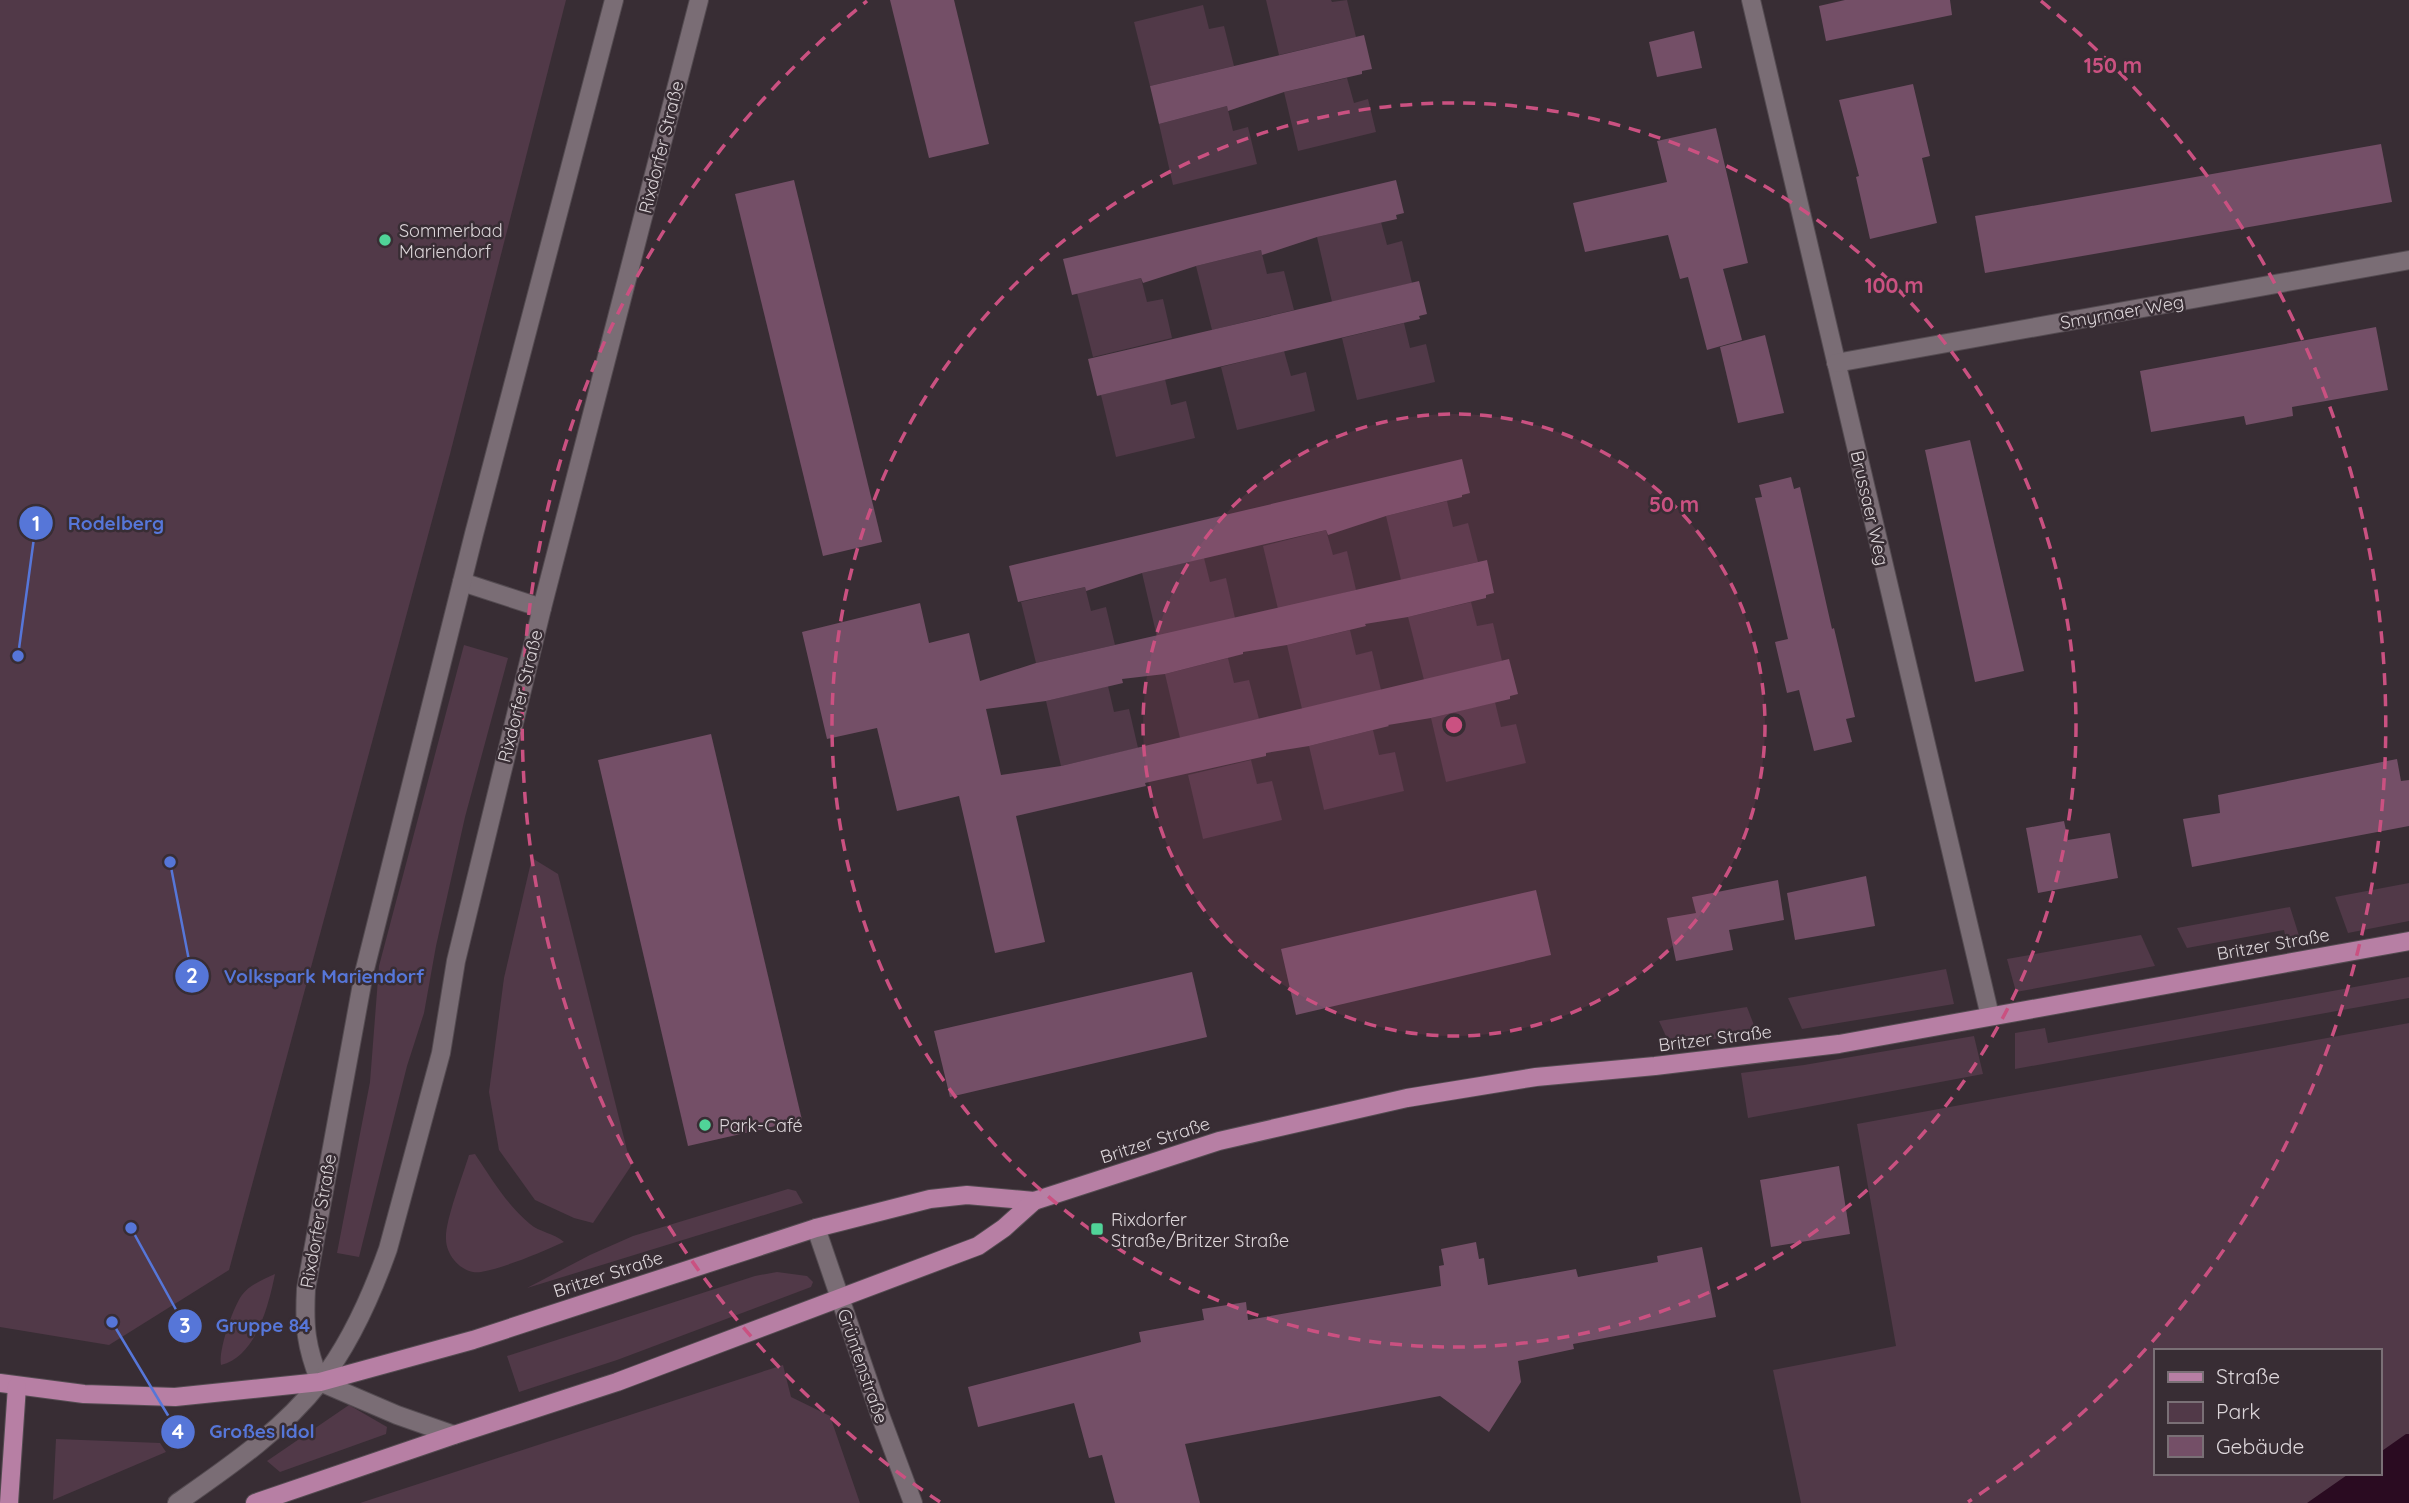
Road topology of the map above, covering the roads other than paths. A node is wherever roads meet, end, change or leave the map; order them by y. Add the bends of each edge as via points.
1 (614, 0) edge
2 (699, 0) edge
3 (1751, 0) edge
4 (2409, 260) edge
5 (1836, 363) junction
6 (462, 582) junction
7 (542, 608) junction
8 (2409, 941) edge
9 (1990, 1016) junction
10 (1034, 1200) junction
11 (816, 1228) junction
12 (840, 1298) junction
13 (320, 1382) junction
14 (8, 1384) edge
15 (454, 1435) junction
16 (9, 1503) edge
17 (177, 1503) edge
18 (255, 1503) edge
19 (913, 1503) edge

1 - 6 street, Rixdorfer Straße
2 - 7 street, Rixdorfer Straße
3 - 5 street, Brussaer Weg
4 - 5 street, Smyrnaer Weg
5 - 9 street, Brussaer Weg
6 - 7 street
6 - 13 street, Rixdorfer Straße via 364,973 314,1241 304,1325
7 - 13 street, Rixdorfer Straße via 459,948 441,1053 388,1249 347,1341
8 - 9 main road, Britzer Straße
9 - 10 main road, Britzer Straße via 1839,1044 1536,1077 1407,1098 1219,1141
10 - 11 main road, Britzer Straße via 967,1195 930,1199
10 - 12 main road, Britzer Straße via 978,1246
11 - 12 street, Grüntenstraße
11 - 13 main road, Britzer Straße via 473,1340
12 - 15 main road, Britzer Straße via 617,1382
12 - 19 street, Grüntenstraße
13 - 14 main road, Britzer Straße via 175,1397 84,1394
13 - 15 street, Britzer Straße
13 - 17 street, Rixdorfer Straße via 284,1421
14 - 16 main road
15 - 18 main road, Britzer Straße

